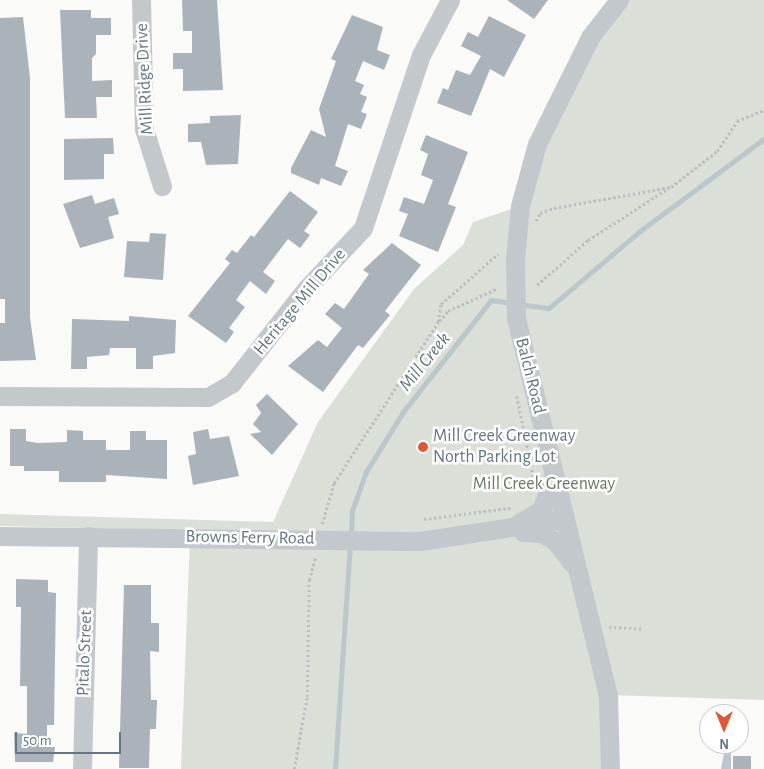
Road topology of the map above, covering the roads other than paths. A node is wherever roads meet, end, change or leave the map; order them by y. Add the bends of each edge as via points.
1 (141, 0) edge
2 (450, 0) edge
3 (619, 0) edge
4 (162, 186) dead end
5 (0, 396) edge
6 (554, 473) junction
7 (564, 520) junction
8 (499, 530) junction
9 (0, 536) edge
10 (88, 536) junction
11 (579, 575) junction
12 (82, 769) edge
13 (610, 769) edge

1 - 4 street, Mill Ridge Drive via 144,129
2 - 5 street, Heritage Mill Drive via 421,55 363,228 306,289 232,383 208,397
3 - 6 street, Balch Road, bridge via 590,37 537,144 508,256 516,318
6 - 7 street, Balch Road
6 - 8 street, Browns Ferry Road via 542,509
7 - 8 street, Browns Ferry Road
7 - 11 street, Balch Road
8 - 10 street, Browns Ferry Road via 420,541
8 - 11 street, Browns Ferry Road via 542,533 566,550
9 - 10 street, Browns Ferry Road
10 - 12 street, Pitalo Street
11 - 13 street, Balch Road via 608,695

